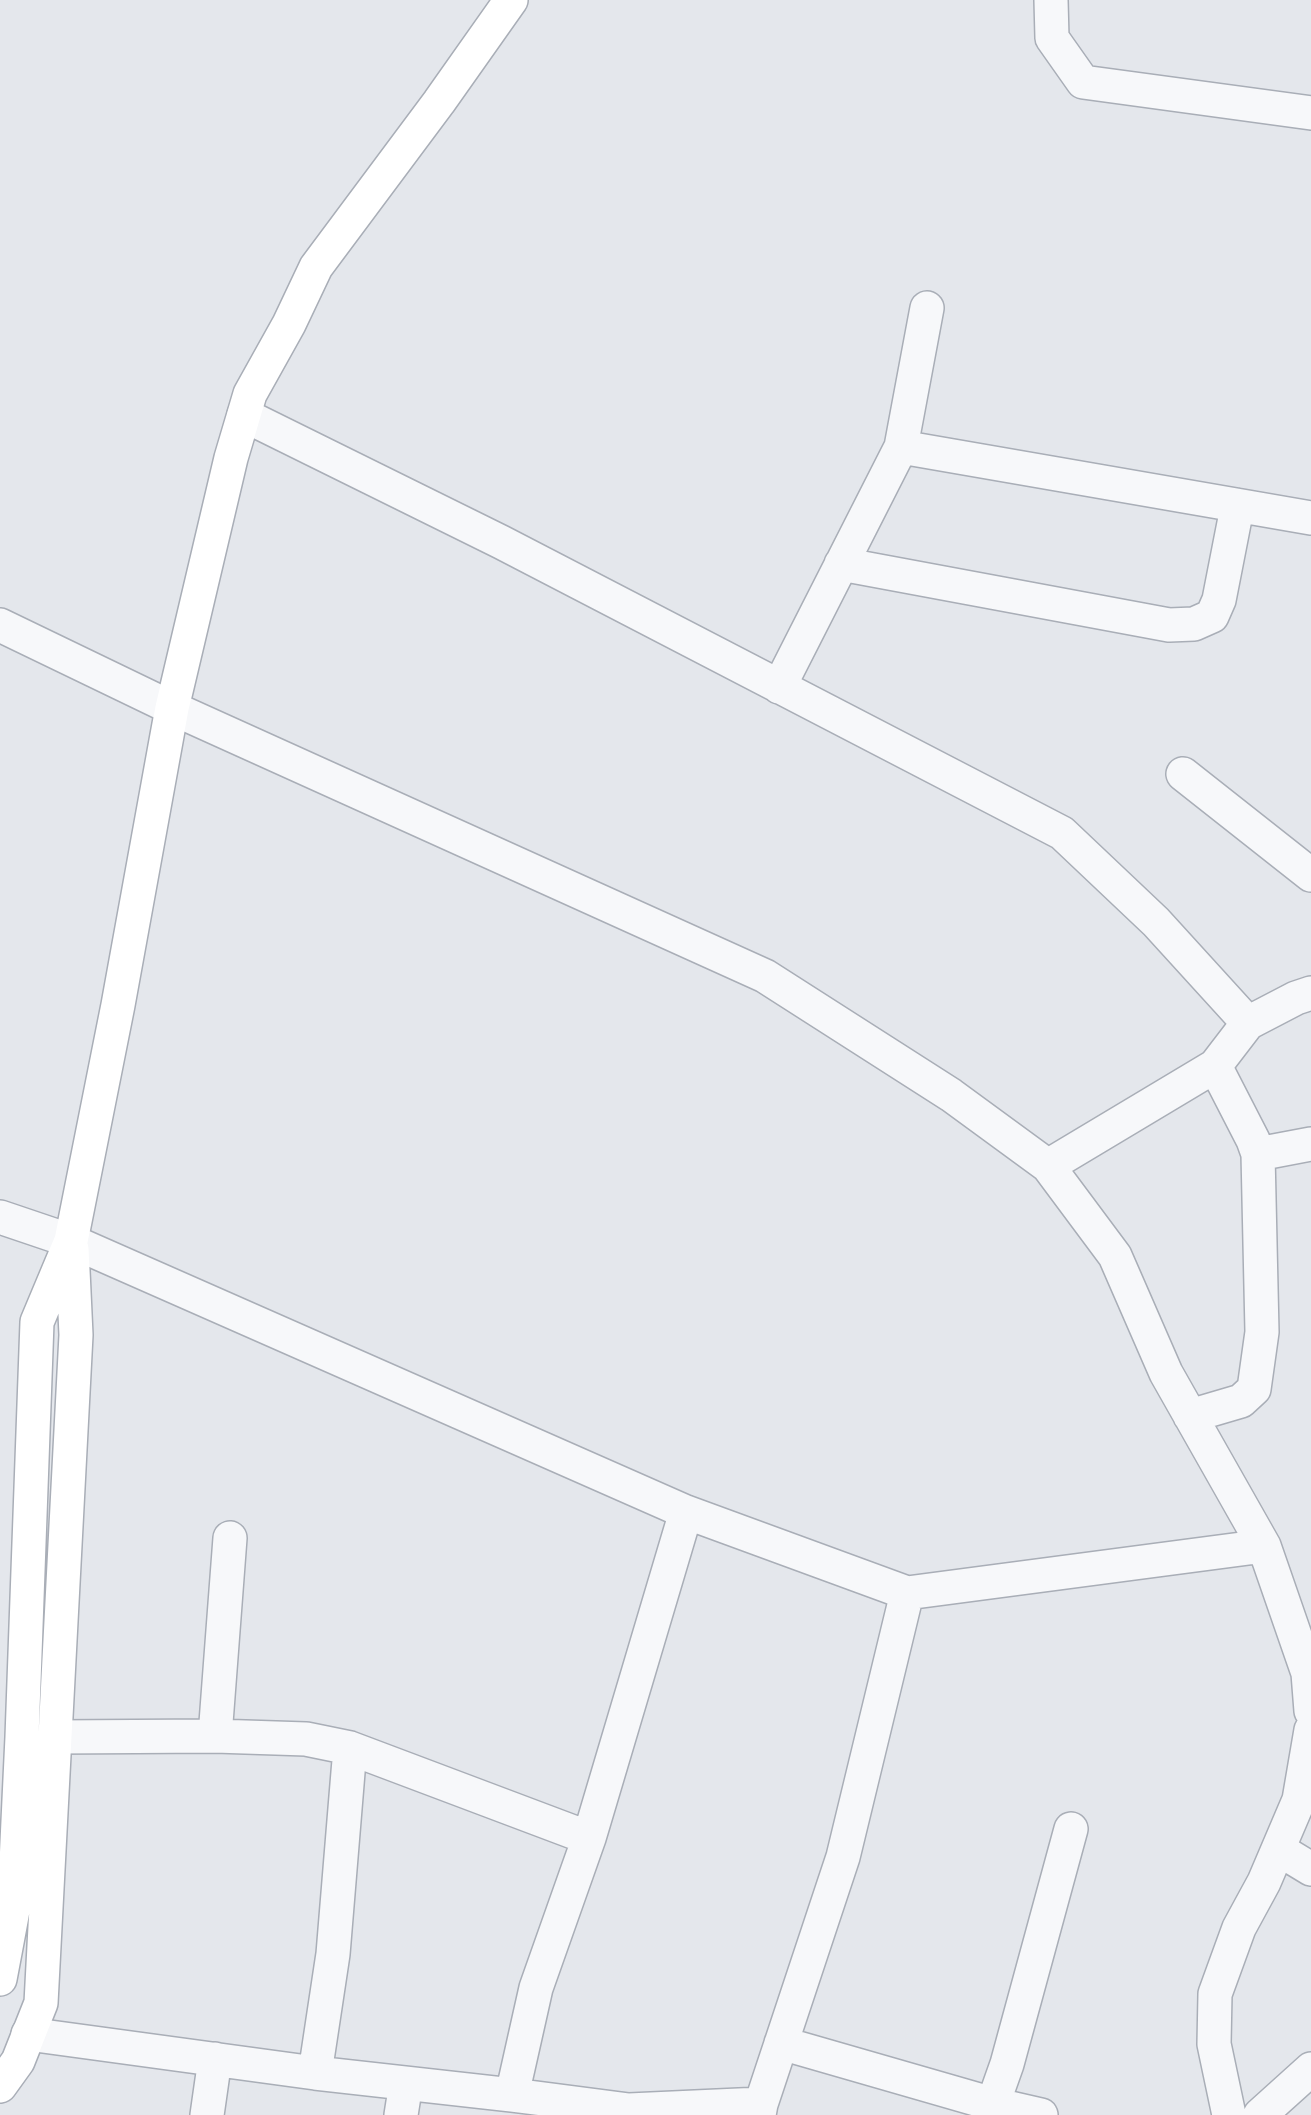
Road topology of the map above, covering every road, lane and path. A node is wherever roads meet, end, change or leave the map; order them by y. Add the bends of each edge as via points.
1 (511, 0) edge
2 (1051, 0) edge
3 (1311, 113) edge
4 (927, 308) dead end
5 (244, 416) junction
6 (901, 447) junction
7 (1236, 506) junction
8 (1311, 518) edge
9 (841, 564) junction
10 (0, 625) edge
11 (779, 687) junction
12 (172, 708) junction
13 (1184, 774) dead end
14 (1311, 875) edge
15 (1311, 993) edge
16 (1248, 1023) junction
17 (1215, 1066) junction
18 (1311, 1143) edge
19 (1258, 1154) junction
20 (1048, 1166) junction
21 (0, 1217) edge
22 (71, 1241) junction
23 (1190, 1416) junction
24 (686, 1512) junction
25 (230, 1538) dead end
26 (1264, 1546) junction
27 (906, 1593) junction
28 (1311, 1711) edge
29 (1311, 1730) edge
30 (11, 1735) edge
31 (215, 1736) junction
32 (55, 1737) junction
33 (350, 1748) junction
34 (1071, 1829) dead end
35 (589, 1838) junction
36 (1278, 1849) junction
37 (1311, 1869) edge
38 (0, 1979) edge
39 (28, 2034) junction
40 (781, 2043) junction
41 (215, 2059) junction
42 (1311, 2069) edge
43 (315, 2073) junction
44 (406, 2083) junction
45 (0, 2086) edge
46 (512, 2095) junction
47 (760, 2109) edge
48 (991, 2109) edge
49 (628, 2113) edge
50 (207, 2115) edge
51 (401, 2115) edge
52 (1041, 2115) edge
53 (1229, 2115) edge
54 (1260, 2115) edge

1 - 5 street via 316,267 250,394
2 - 3 street via 1052,39 1083,82
4 - 6 street
5 - 11 street via 501,542
5 - 12 street
6 - 7 street
6 - 9 street
7 - 8 street
7 - 9 street via 1219,600 1212,616 1194,624 1169,625
9 - 11 street
10 - 12 street
11 - 16 street via 1062,833 1156,922
12 - 20 street via 765,976 951,1095
12 - 22 street
13 - 14 street
15 - 16 street
16 - 17 street
17 - 19 street
17 - 20 street
18 - 19 street
19 - 23 street via 1262,1332 1254,1389 1241,1401
20 - 23 street via 1116,1256 1166,1373
21 - 22 street
22 - 24 street
22 - 30 street via 37,1322
22 - 32 street via 76,1335
23 - 26 street
24 - 27 street
24 - 35 street
25 - 31 street
26 - 27 street
26 - 28 street via 1308,1673
27 - 40 street via 843,1857
29 - 36 street via 1299,1800
30 - 38 street via 14,1905
31 - 32 street
31 - 33 street via 306,1739
32 - 39 street via 41,2003
33 - 35 street
33 - 43 street via 333,1954
34 - 48 street via 1007,2064
35 - 46 street via 536,1988
36 - 37 street
36 - 53 street via 1239,1928 1215,1994 1214,2044
39 - 41 street
39 - 45 street via 18,2061
40 - 47 street
40 - 48 street
41 - 43 street
41 - 50 street
42 - 54 street
43 - 44 street
44 - 46 street
44 - 51 street
46 - 49 street
47 - 49 street
48 - 52 street

